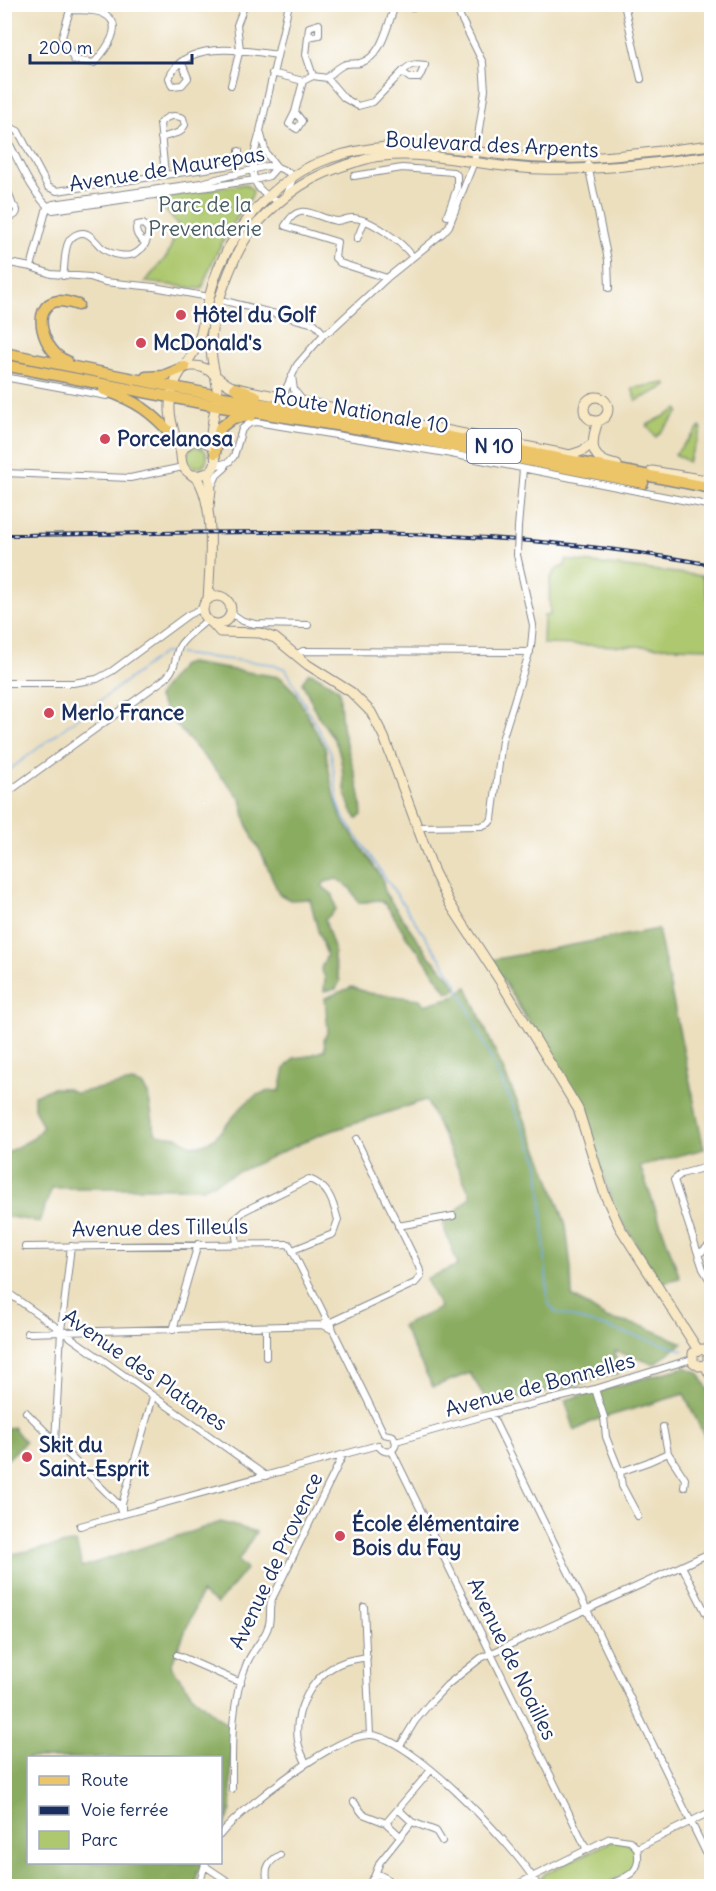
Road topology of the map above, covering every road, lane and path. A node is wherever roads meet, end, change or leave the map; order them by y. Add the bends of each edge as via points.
1 (12, 4) edge
2 (65, 4) edge
3 (245, 4) edge
4 (289, 4) edge
5 (396, 4) edge
6 (405, 4) edge
7 (414, 4) edge
8 (454, 4) edge
9 (624, 4) edge
10 (70, 10) junction
11 (4, 11) edge
12 (309, 37) dead end
13 (240, 49) junction
14 (277, 55) junction
15 (182, 63) dead end
16 (402, 72) dead end
17 (272, 73) junction
18 (313, 76) junction
19 (327, 78) junction
20 (641, 79) dead end
21 (303, 81) junction
22 (231, 85) dead end
23 (295, 112) dead end
24 (260, 130) junction
25 (5, 135) edge
26 (161, 138) junction
27 (711, 145) edge
28 (239, 151) dead end
29 (476, 151) junction
30 (711, 156) edge
31 (588, 159) junction
32 (474, 162) junction
33 (277, 167) junction
34 (193, 170) junction
35 (589, 170) junction
36 (252, 171) junction
37 (165, 175) junction
38 (354, 176) dead end
39 (293, 178) junction
40 (255, 180) junction
41 (195, 184) junction
42 (86, 187) junction
43 (4, 190) edge
44 (460, 190) junction
45 (268, 197) junction
46 (282, 198) junction
47 (87, 199) junction
48 (13, 206) dead end
49 (47, 207) junction
50 (447, 216) dead end
51 (364, 222) junction
52 (357, 239) dead end
53 (145, 242) dead end
54 (413, 257) junction
55 (4, 262) edge
56 (31, 267) junction
57 (63, 276) junction
58 (387, 278) junction
59 (609, 288) dead end
60 (209, 297) junction
61 (221, 300) junction
62 (78, 304) dead end
63 (324, 334) junction
64 (4, 353) edge
65 (4, 365) edge
66 (74, 366) junction
67 (185, 367) junction
68 (292, 373) junction
69 (215, 376) junction
70 (4, 377) edge
71 (64, 377) junction
72 (130, 378) junction
73 (235, 388) joint
74 (172, 392) junction
75 (216, 400) junction
76 (130, 401) junction
77 (303, 401) junction
78 (276, 406) junction
79 (586, 416) junction
80 (598, 421) junction
81 (175, 438) junction
82 (592, 444) junction
83 (560, 451) junction
84 (182, 453) junction
85 (234, 456) junction
86 (214, 459) junction
87 (225, 464) junction
88 (183, 466) junction
89 (523, 469) junction
90 (4, 473) edge
91 (193, 475) junction
92 (711, 481) edge
93 (711, 488) edge
94 (211, 490) junction
95 (711, 495) edge
96 (711, 506) edge
97 (209, 517) junction
98 (210, 576) junction
99 (223, 597) junction
100 (205, 604) junction
101 (231, 613) junction
102 (210, 622) junction
103 (224, 623) junction
104 (308, 625) dead end
105 (230, 632) junction
106 (530, 652) junction
107 (295, 655) junction
108 (4, 683) edge
109 (4, 795) edge
110 (419, 828) junction
111 (356, 1139) dead end
112 (711, 1178) edge
113 (453, 1216) dead end
114 (398, 1226) junction
115 (711, 1243) edge
116 (198, 1244) junction
117 (237, 1244) junction
118 (70, 1246) junction
119 (25, 1247) dead end
120 (293, 1250) junction
121 (699, 1254) junction
122 (711, 1284) edge
123 (4, 1290) edge
124 (329, 1324) junction
125 (266, 1327) junction
126 (173, 1330) junction
127 (61, 1332) junction
128 (27, 1333) dead end
129 (710, 1349) edge
130 (698, 1350) junction
131 (266, 1358) dead end
132 (692, 1359) junction
133 (705, 1365) junction
134 (711, 1379) edge
135 (595, 1389) junction
136 (153, 1398) junction
137 (26, 1412) dead end
138 (491, 1414) junction
139 (663, 1427) dead end
140 (384, 1434) junction
141 (396, 1441) junction
142 (55, 1442) junction
143 (378, 1445) junction
144 (392, 1451) junction
145 (668, 1453) junction
146 (343, 1455) junction
147 (620, 1472) junction
148 (266, 1476) junction
149 (684, 1487) dead end
150 (122, 1514) junction
151 (638, 1516) dead end
152 (80, 1526) dead end
153 (711, 1552) edge
154 (682, 1566) junction
155 (364, 1607) dead end
156 (586, 1609) junction
157 (711, 1626) edge
158 (491, 1653) junction
159 (177, 1655) dead end
160 (367, 1657) junction
161 (241, 1683) junction
162 (370, 1735) junction
163 (400, 1746) junction
164 (306, 1763) junction
165 (431, 1770) junction
166 (232, 1789) dead end
167 (354, 1802) dead end
168 (398, 1809) junction
169 (711, 1811) edge
170 (690, 1821) junction
171 (412, 1822) junction
172 (386, 1823) junction
173 (222, 1833) edge
174 (400, 1836) junction
175 (442, 1841) dead end
176 (637, 1848) junction
177 (587, 1850) junction
178 (280, 1855) dead end
179 (205, 1864) edge
180 (711, 1864) edge
181 (376, 1873) junction
182 (532, 1877) junction
183 (199, 1887) edge
184 (235, 1887) edge
185 (268, 1887) edge
186 (367, 1887) edge
187 (393, 1887) edge
188 (514, 1887) edge
189 (538, 1887) edge
190 (606, 1887) edge

1 - 11 street
2 - 10 street
3 - 13 street via 237,25
4 - 14 street
5 - 19 street via 374,53 362,63 344,65
6 - 7 street via 412,8
8 - 29 street via 485,70
9 - 20 street
10 - 10 street via 102,13 111,21 112,39 94,63 74,60 62,37
12 - 18 street via 306,55
13 - 14 street
13 - 15 street via 221,48
13 - 22 street
14 - 17 street
16 - 19 street via 373,102 358,106 344,98
17 - 21 street
17 - 24 street
18 - 19 street
18 - 21 street
21 - 23 street
24 - 33 street via 266,153
24 - 36 street
25 - 42 street via 14,129 18,131 48,187 57,191
25 - 49 street, Avenue de Maurepas
26 - 26 street via 160,123 176,115 183,118 185,125 180,132
26 - 37 street
27 - 31 street, Boulevard des Arpents
28 - 34 street via 232,165
29 - 31 street, Boulevard des Arpents
29 - 32 street
29 - 39 street, Boulevard des Arpents via 381,146 322,161
30 - 35 street, Boulevard des Arpents
31 - 35 street
32 - 35 street, Boulevard des Arpents
32 - 44 street
32 - 46 street, Boulevard des Arpents via 381,156 328,170
33 - 36 street, Avenue de Maurepas
33 - 39 street
33 - 40 street, Avenue de Maurepas via 269,176
34 - 37 street
34 - 41 street
35 - 59 street via 608,260
36 - 40 street
36 - 41 street, Avenue de Maurepas
37 - 42 street
38 - 44 street via 402,168 453,172
39 - 45 street, Boulevard des Arpents
39 - 46 street
40 - 45 street via 260,192
40 - 49 street, Avenue de Maurepas via 53,210
41 - 47 street, Avenue de Maurepas
42 - 47 street
43 - 48 street
44 - 50 street
44 - 54 street via 449,226
45 - 46 street
45 - 60 street, Boulevard des Arpents via 231,243
46 - 61 street, Boulevard des Arpents via 241,247
47 - 49 street, Avenue de Maurepas
49 - 56 street
51 - 52 street
51 - 54 street via 375,225
51 - 58 street via 352,218 339,221 300,211 291,215 285,226 337,242 335,258 340,263
53 - 57 street via 137,253 122,256 108,252 87,234 78,234 67,244
54 - 58 street
55 - 56 street
56 - 57 street
57 - 60 street
58 - 63 street
60 - 67 street, Boulevard des Arpents via 197,346
61 - 63 street via 315,324
61 - 69 street, Boulevard des Arpents via 211,344
62 - 66 main road via 55,302 44,312 41,326 50,349
63 - 68 street
64 - 66 main road, N 10
65 - 71 main road, Route Nationale 10 / N 10
66 - 72 main road, N 10
67 - 69 street via 200,366
67 - 72 main road via 163,376
67 - 74 street, Boulevard des Arpents
68 - 77 street via 294,390
68 - 78 street
69 - 73 street
69 - 75 street, Boulevard des Arpents
70 - 76 street
71 - 74 main road, Route Nationale 10 / N 10
71 - 76 main road
72 - 74 main road, N 10
73 - 78 main road
74 - 75 main road, Route Nationale 10 / N 10
74 - 81 street via 170,419
75 - 78 main road, Route Nationale 10 / N 10
75 - 86 street, Boulevard des Arpents via 211,439
76 - 81 main road via 155,415
77 - 78 street
77 - 83 street
78 - 86 main road via 264,418 241,416 227,422 217,436
78 - 93 main road, N 10
78 - 95 main road, Route Nationale 10 / N 10 via 392,434
79 - 80 street
79 - 80 street via 586,401 600,397 608,410
79 - 83 street via 587,441 577,449
80 - 82 street
81 - 84 street
82 - 83 street via 576,454
82 - 92 street via 595,453 609,464
84 - 86 street via 189,443 205,442
84 - 88 street
85 - 86 street
85 - 87 street
85 - 89 street via 239,433 245,425 256,422
86 - 87 street
86 - 91 street via 203,475
86 - 94 street, Boulevard des Arpents via 209,475
87 - 94 street
88 - 90 street via 120,478
88 - 91 street
89 - 96 street
89 - 106 street, bridge via 517,555 532,625
91 - 97 street via 203,488
94 - 97 street, Boulevard des Arpents
97 - 98 street
98 - 99 street
98 - 100 street
99 - 100 street via 215,596
99 - 101 street via 231,605
100 - 102 street
100 - 108 street via 99,678 73,683
101 - 103 street
101 - 104 street via 255,624
102 - 103 street
102 - 105 street via 220,632
102 - 109 street via 182,642 174,669 166,678
103 - 105 street
105 - 107 street via 264,634
106 - 107 street via 303,651
106 - 110 street via 502,740 492,819 481,826
107 - 110 street via 351,692 371,712
110 - 130 street via 450,904 578,1110 619,1226
111 - 114 street
112 - 121 street via 703,1168 674,1180
113 - 114 street
114 - 124 street via 421,1276 415,1283
115 - 121 street
116 - 117 street, Avenue des Tilleuls
116 - 118 street, Avenue des Tilleuls
116 - 126 street
117 - 120 street, Avenue des Tilleuls via 289,1244
117 - 120 street via 234,1220 244,1211 309,1179 330,1195 338,1220 333,1234
118 - 119 street, Avenue des Tilleuls
118 - 127 street
120 - 124 street
121 - 122 street
123 - 127 street, Avenue des Platanes
124 - 125 street
124 - 140 street
125 - 126 street
125 - 131 street
126 - 127 street
127 - 128 street
127 - 136 street, Avenue des Platanes
127 - 142 street
129 - 130 street
129 - 133 street
130 - 132 street
132 - 133 street via 697,1365
132 - 135 street, Avenue de Bonnelles
133 - 134 street
135 - 138 street, Avenue de Bonnelles
135 - 147 street via 606,1437
136 - 148 street, Avenue des Platanes
136 - 150 street
137 - 142 street
138 - 141 street, Avenue de Bonnelles
138 - 156 street
139 - 145 street
140 - 141 street via 390,1434
140 - 143 street
141 - 144 street
142 - 150 street via 118,1504
143 - 144 street via 384,1451
143 - 146 street
144 - 158 street, Avenue de Noailles
145 - 147 street
145 - 149 street via 685,1479
146 - 148 street
146 - 161 street, Avenue de Provence via 272,1599 268,1626
147 - 151 street via 622,1486
148 - 150 street
150 - 152 street
153 - 154 street
154 - 156 street
154 - 157 street
155 - 160 street
156 - 158 street
156 - 170 street
158 - 163 street via 447,1685 415,1721
158 - 177 street, Avenue de Noailles
159 - 161 street
160 - 162 street
160 - 164 street via 324,1672 309,1690 297,1722 298,1743
161 - 166 street, Avenue de Provence via 233,1728
162 - 163 street
162 - 164 street via 357,1737
163 - 165 street
164 - 173 street via 245,1809
165 - 168 street
165 - 182 street via 473,1808
167 - 172 street via 363,1814
168 - 171 street
168 - 172 street
169 - 170 street
170 - 176 street
170 - 180 street
171 - 174 street
171 - 175 street via 436,1831
172 - 174 street
174 - 181 street
176 - 177 street via 630,1841 610,1838
176 - 190 street via 639,1865 634,1873
177 - 182 street
178 - 185 street via 271,1860 265,1871
179 - 183 street
179 - 184 street
181 - 186 street
181 - 187 street
182 - 188 street
182 - 189 street

